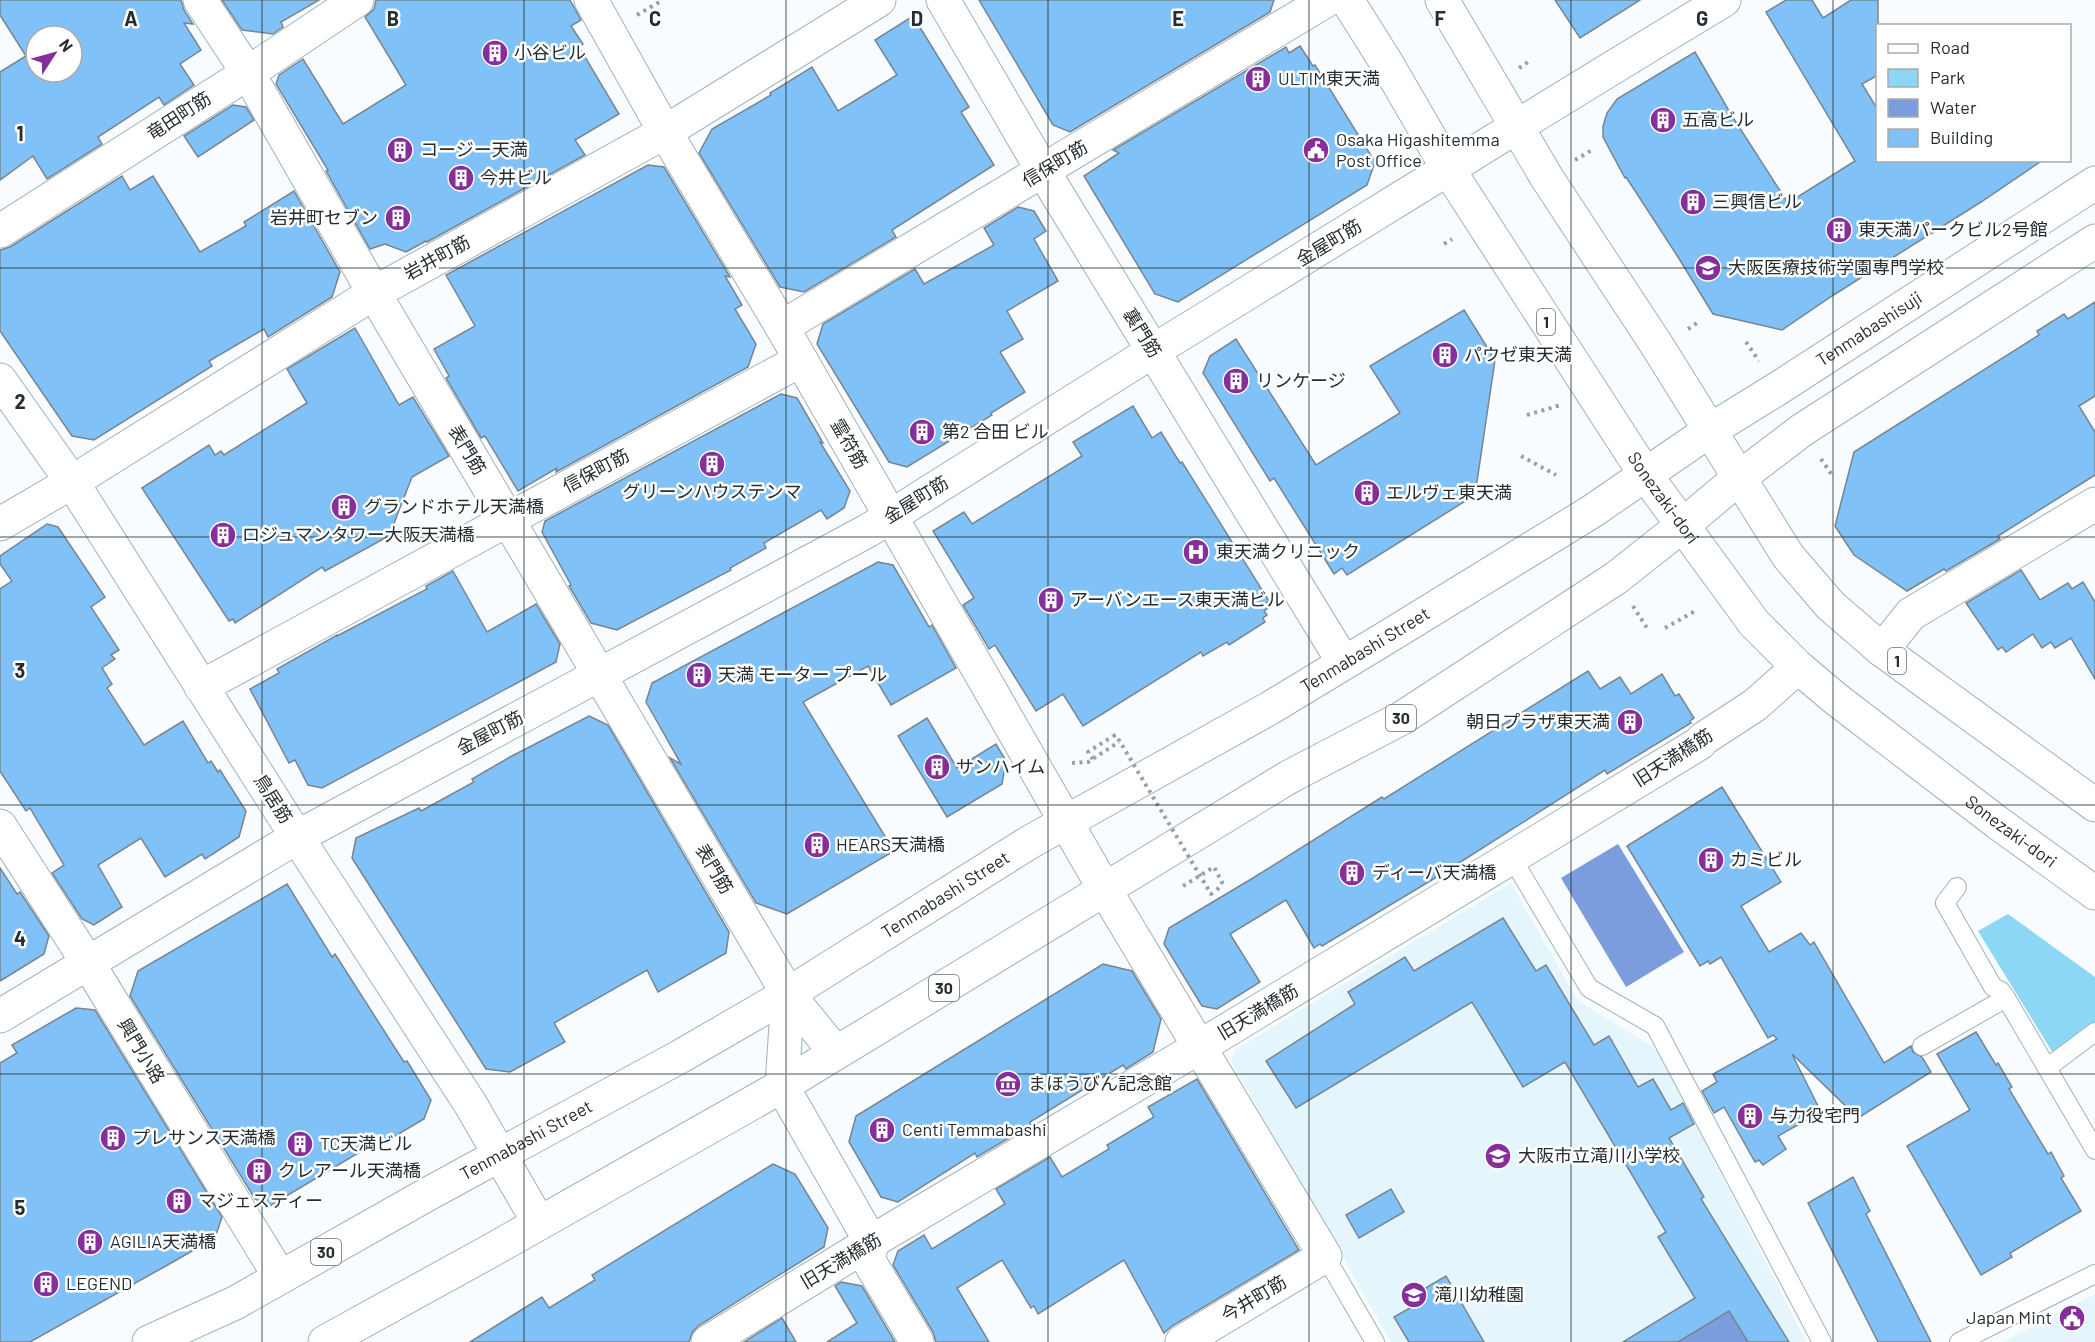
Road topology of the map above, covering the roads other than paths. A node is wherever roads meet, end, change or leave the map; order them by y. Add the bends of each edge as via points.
1 (200, 0) edge
2 (357, 0) edge
3 (591, 0) edge
4 (879, 0) edge
5 (943, 0) edge
6 (1327, 0) edge
7 (1347, 0) edge
8 (1442, 0) edge
9 (1724, 0) edge
10 (248, 73) junction
11 (1516, 125) junction
12 (665, 132) junction
13 (1448, 169) junction
14 (1042, 171) junction
15 (2095, 183) edge
16 (0, 231) edge
17 (2095, 241) edge
18 (374, 293) junction
19 (782, 327) junction
20 (1153, 351) junction
21 (801, 360) junction
22 (0, 380) edge
23 (1709, 431) junction
24 (1645, 474) junction
25 (1739, 478) junction
26 (72, 482) junction
27 (2095, 504) edge
28 (890, 516) junction
29 (508, 519) junction
30 (0, 525) edge
31 (1683, 525) junction
32 (1882, 650) junction
33 (1344, 663) junction
34 (1798, 667) junction
35 (600, 675) junction
36 (201, 687) junction
37 (2095, 805) edge
38 (1067, 820) junction
39 (0, 826) edge
40 (297, 837) junction
41 (1512, 858) junction
42 (1957, 887) dead end
43 (1105, 890) junction
44 (2095, 892) edge
45 (88, 963) junction
46 (788, 994) junction
47 (2006, 998) junction
48 (0, 1016) edge
49 (2095, 1032) edge
50 (1922, 1046) dead end
51 (1201, 1047) junction
52 (836, 1053) junction
53 (2047, 1068) junction
54 (782, 1086) junction
55 (2095, 1150) edge
56 (500, 1156) junction
57 (539, 1223) junction
58 (871, 1242) junction
59 (1325, 1256) junction
60 (2095, 1274) edge
61 (280, 1277) junction
62 (236, 1303) junction
63 (149, 1342) edge
64 (183, 1342) edge
65 (325, 1342) edge
66 (708, 1342) edge
67 (917, 1342) edge
68 (1182, 1342) edge
69 (1375, 1342) edge
70 (1822, 1342) edge
71 (1959, 1342) edge

1 - 10 main road, 表門筋
2 - 10 main road, 竜田町筋
3 - 12 main road, 霊符筋
4 - 12 main road, 岩井町筋
5 - 14 main road, 裏門筋
6 - 14 main road, 信保町筋
7 - 13 main road, Sonezaki-dori / 1
8 - 11 main road, 1
9 - 11 main road, 金屋町筋
10 - 16 main road, 竜田町筋
10 - 18 main road, 表門筋
11 - 13 main road, 金屋町筋
11 - 23 main road, 1
12 - 18 main road, 岩井町筋
12 - 19 main road, 霊符筋
13 - 20 main road, 金屋町筋
13 - 24 main road, Sonezaki-dori / 1
14 - 19 main road, 信保町筋
14 - 20 main road, 裏門筋
15 - 23 main road, Tenmabashisuji
17 - 25 main road via 1802,430
18 - 26 main road, 岩井町筋
18 - 29 main road, 表門筋
19 - 21 main road, 霊符筋
20 - 28 main road, 金屋町筋
20 - 33 main road, 裏門筋
21 - 28 main road, 霊符筋
21 - 29 main road, 信保町筋
22 - 26 main road, 鳥居筋
23 - 24 main road, Tenmabashisuji / 30
23 - 25 main road, 1
24 - 31 main road, Sonezaki-dori / 1
24 - 33 main road, Tenmabashi Street / 30 via 1591,512
25 - 31 main road, 30
25 - 32 main road, 1 via 1788,556 1830,605
26 - 30 main road, 岩井町筋
26 - 36 main road, 鳥居筋
27 - 32 main road via 1911,614
28 - 35 main road, 金屋町筋
28 - 38 main road, 霊符筋
29 - 35 main road, 表門筋
29 - 36 main road, 信保町筋
31 - 34 main road, Sonezaki-dori / 1 via 1754,623
31 - 43 main road, 30 via 1616,578 1402,718 1289,777
32 - 37 main road, 1
33 - 38 main road, Tenmabashi Street / 30
34 - 41 main road, 旧天満橋筋 via 1755,705 1700,743
34 - 44 main road, Sonezaki-dori / 1 via 1998,823
35 - 40 main road, 金屋町筋
35 - 46 main road, 表門筋
36 - 40 main road, 鳥居筋
38 - 43 main road, 霊符筋
38 - 46 main road, Tenmabashi Street / 30
39 - 45 main road, 興門小路
40 - 45 main road, 金屋町筋
40 - 56 main road, 鳥居筋
41 - 51 main road, 旧天満橋筋
41 - 70 lane via 1589,988 1655,1026
42 - 47 lane via 1945,903 1993,987
43 - 51 main road, 霊符筋
43 - 52 main road, 30
45 - 48 main road, 金屋町筋
45 - 61 main road, 興門小路
46 - 52 main road, 表門筋
46 - 54 main road
46 - 56 main road, Tenmabashi Street / 30
47 - 50 lane
47 - 53 lane
49 - 53 lane
51 - 58 main road, 旧天満橋筋
51 - 59 main road, 霊符筋
52 - 54 main road, 30
53 - 55 lane
54 - 57 main road, 30
54 - 58 main road
56 - 57 main road, 鳥居筋
56 - 61 main road, Tenmabashi Street / 30
57 - 65 main road, 30
58 - 66 main road, 旧天満橋筋
58 - 67 main road via 868,1261
59 - 68 main road, 今井町筋
59 - 69 lane
60 - 71 lane
61 - 62 main road, Tenmabashi Street / 30
62 - 63 main road, Tenmabashi Street / 30
62 - 64 main road, Tenmabashi Street / 30

